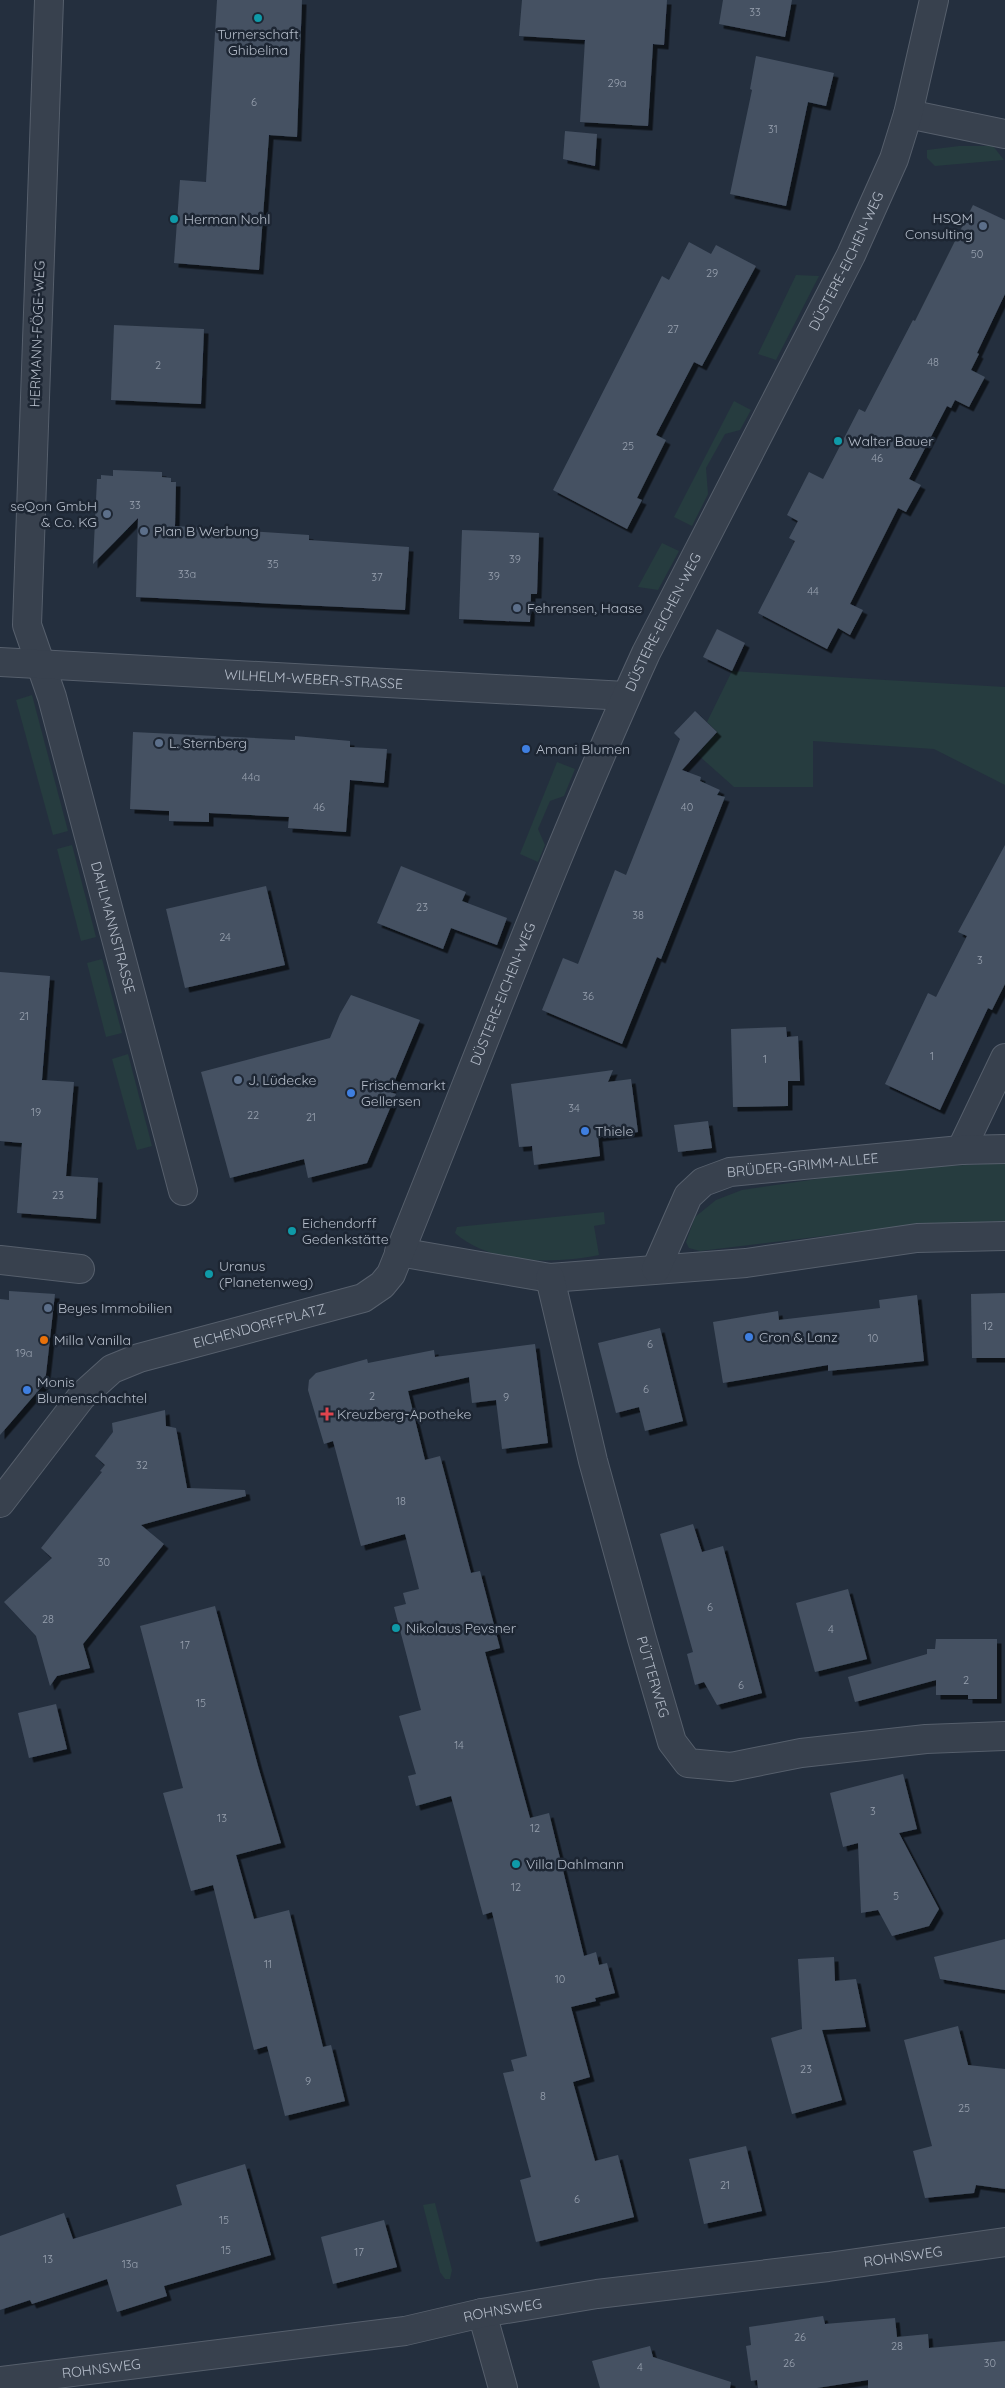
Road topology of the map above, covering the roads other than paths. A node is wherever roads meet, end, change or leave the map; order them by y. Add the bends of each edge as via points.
1 (49, 0) edge
2 (934, 0) edge
3 (908, 114) junction
4 (1005, 134) edge
5 (0, 662) edge
6 (40, 665) junction
7 (626, 696) junction
8 (1005, 1058) edge
9 (1005, 1149) edge
10 (961, 1150) junction
11 (183, 1191) dead end
12 (1005, 1236) edge
13 (400, 1252) junction
14 (0, 1260) edge
15 (80, 1269) dead end
16 (656, 1269) junction
17 (550, 1278) junction
18 (0, 1503) edge
19 (1005, 1736) edge
20 (1005, 2242) edge
21 (482, 2313) junction
22 (0, 2381) edge
23 (503, 2388) edge

1 - 6 street, HERMANN-FÖGE-WEG via 27,625
2 - 3 street, DÜSTERE-EICHEN-WEG
3 - 4 street
3 - 7 street, DÜSTERE-EICHEN-WEG via 883,188 851,255
5 - 6 street, WILHELM-WEBER-STRASSE
6 - 7 street, WILHELM-WEBER-STRASSE
6 - 11 street, DAHLMANNSTRASSE via 52,697
7 - 13 street, DÜSTERE-EICHEN-WEG
8 - 10 street
9 - 10 street, BRÜDER-GRIMM-ALLEE
10 - 16 street, BRÜDER-GRIMM-ALLEE via 730,1172 704,1182 688,1196
12 - 16 street via 917,1238 746,1263
13 - 17 street
13 - 18 street, EICHENDORFFPLATZ via 391,1274 363,1298 139,1358 112,1369 82,1396
14 - 15 street
16 - 17 street
17 - 19 street, PÜTTERWEG via 592,1461 642,1639 672,1742 688,1763 731,1767 801,1753 926,1739
20 - 21 street, ROHNSWEG via 597,2294
21 - 22 street, ROHNSWEG via 405,2331
21 - 23 street

